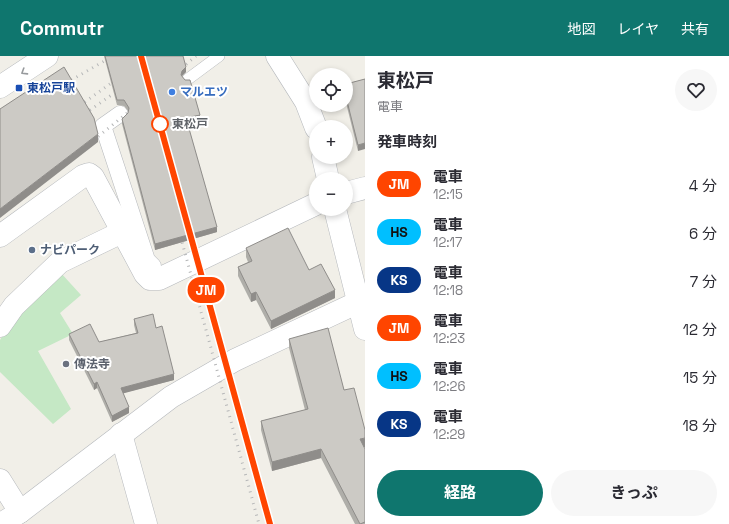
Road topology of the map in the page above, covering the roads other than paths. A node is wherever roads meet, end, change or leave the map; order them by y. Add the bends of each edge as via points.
1 (47, 56) edge
2 (219, 56) edge
3 (277, 56) edge
4 (188, 79) edge
5 (0, 87) edge
6 (120, 114) dead end
7 (313, 120) edge
8 (365, 188) edge
9 (353, 191) edge
10 (309, 207) edge
11 (337, 216) edge
12 (122, 232) junction
13 (0, 236) edge
14 (162, 277) junction
15 (361, 300) edge
16 (0, 326) edge
17 (365, 329) edge
18 (121, 434) junction
19 (0, 480) edge
20 (20, 512) junction
21 (1, 524) edge
22 (146, 524) edge

1 -> 5 street
2 - 4 lane
3 - 7 street via 306,102
6 - 14 street via 103,126 147,260
8 - 9 street
10 - 14 street
11 - 15 street
12 - 13 street via 89,174
12 - 14 street via 145,274 150,279
12 - 16 street via 60,262 14,306
15 - 17 street
15 - 18 street via 228,364 171,398
18 - 20 street
18 - 22 street
19 - 20 street
20 - 21 street

